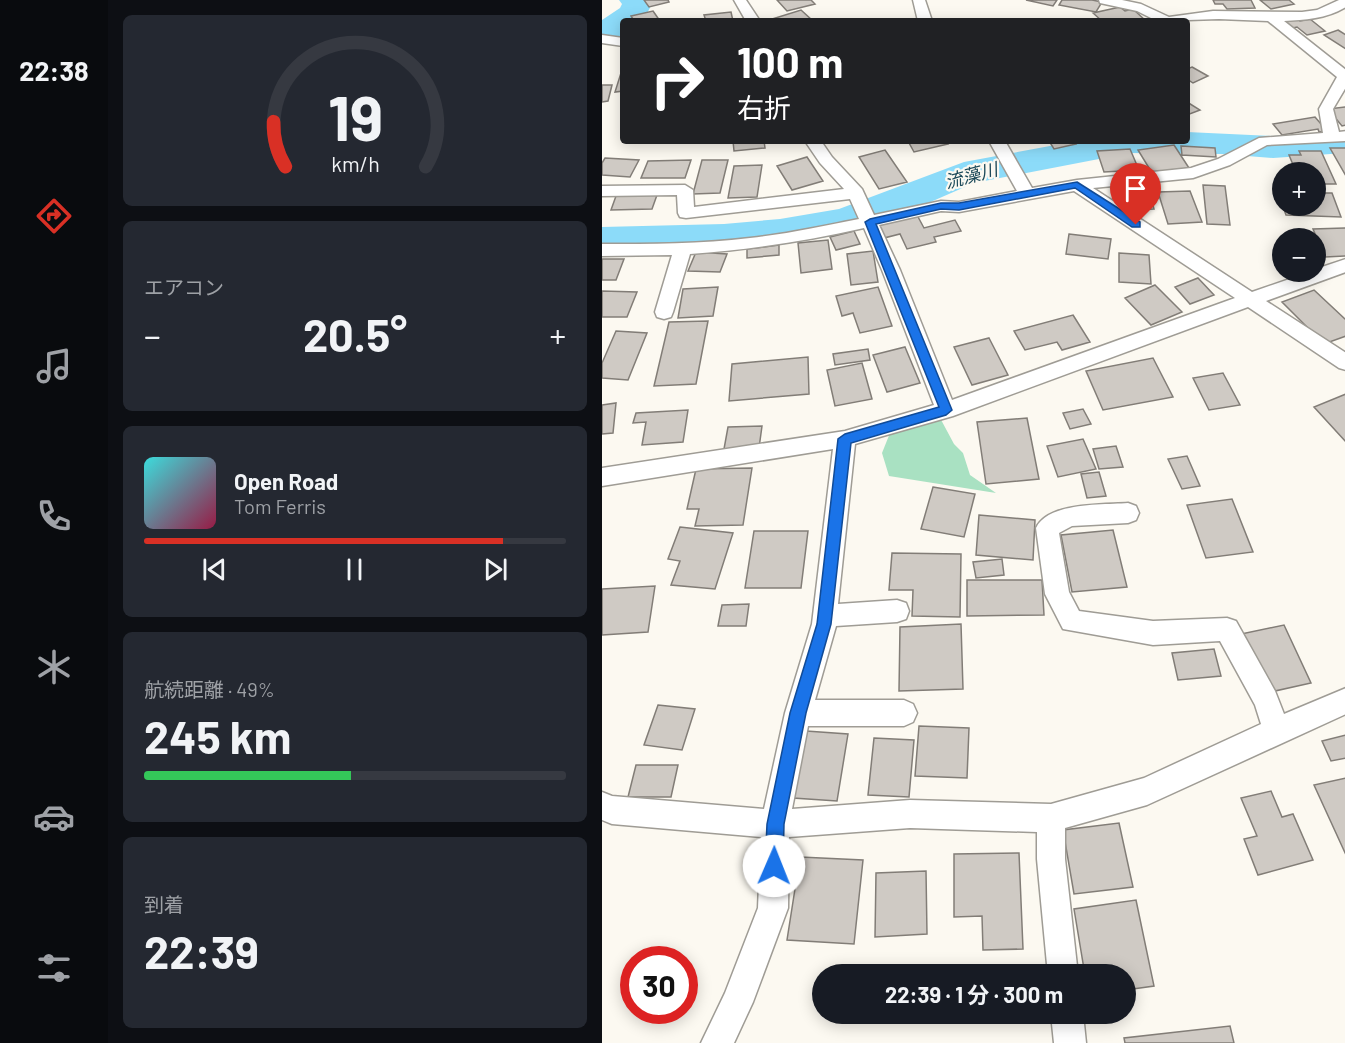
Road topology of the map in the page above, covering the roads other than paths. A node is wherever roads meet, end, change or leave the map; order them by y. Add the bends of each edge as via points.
1 (740, 0) edge
2 (919, 0) edge
3 (1105, 0) edge
4 (1206, 0) edge
5 (1306, 0) edge
6 (1346, 1) edge
7 (1322, 11) junction
8 (1217, 15) junction
9 (752, 18) edge
10 (924, 18) edge
11 (1169, 18) edge
12 (1190, 18) edge
13 (1273, 19) junction
14 (603, 41) edge
15 (620, 42) edge
16 (1346, 78) edge
17 (1339, 137) edge
18 (815, 144) edge
19 (999, 144) edge
20 (1077, 185) junction
21 (602, 191) edge
22 (856, 193) junction
23 (1027, 194) junction
24 (868, 217) junction
25 (683, 249) junction
26 (602, 250) edge
27 (1343, 270) edge
28 (1251, 299) junction
29 (664, 312) dead end
30 (1346, 363) edge
31 (946, 410) junction
32 (845, 439) junction
33 (602, 477) edge
34 (1128, 513) dead end
35 (897, 611) dead end
36 (825, 616) junction
37 (1346, 701) edge
38 (904, 712) dead end
39 (798, 713) junction
40 (1276, 730) junction
41 (602, 806) edge
42 (1051, 819) junction
43 (775, 824) junction
44 (1062, 964) edge
45 (1068, 1024) edge
46 (717, 1043) edge
47 (1070, 1043) edge

1 - 9 street
2 - 10 street
3 - 11 street
4 - 8 street
5 - 7 street
6 - 7 street
7 - 13 street
8 - 12 street
8 - 13 street
13 - 16 street
14 - 15 street
16 - 17 street via 1326,109
17 - 20 street via 1264,141 1193,173
18 - 22 street
19 - 23 street
20 - 23 street
20 - 28 street
21 - 22 street via 685,190 686,213
22 - 24 street
23 - 24 street via 959,207
24 - 25 street via 799,236
24 - 31 street
25 - 26 street
25 - 29 street
27 - 28 street
28 - 30 street
28 - 31 street
31 - 32 street
32 - 33 street
32 - 36 street
34 - 40 street via 1069,517 1047,528 1057,594 1072,621 1153,633 1227,629 1266,700
35 - 36 street
36 - 39 street
37 - 40 street
38 - 39 street
39 - 43 street
40 - 42 street via 1147,791
41 - 43 street
42 - 43 street via 910,814
42 - 44 street
43 - 46 street via 773,908
45 - 47 street

